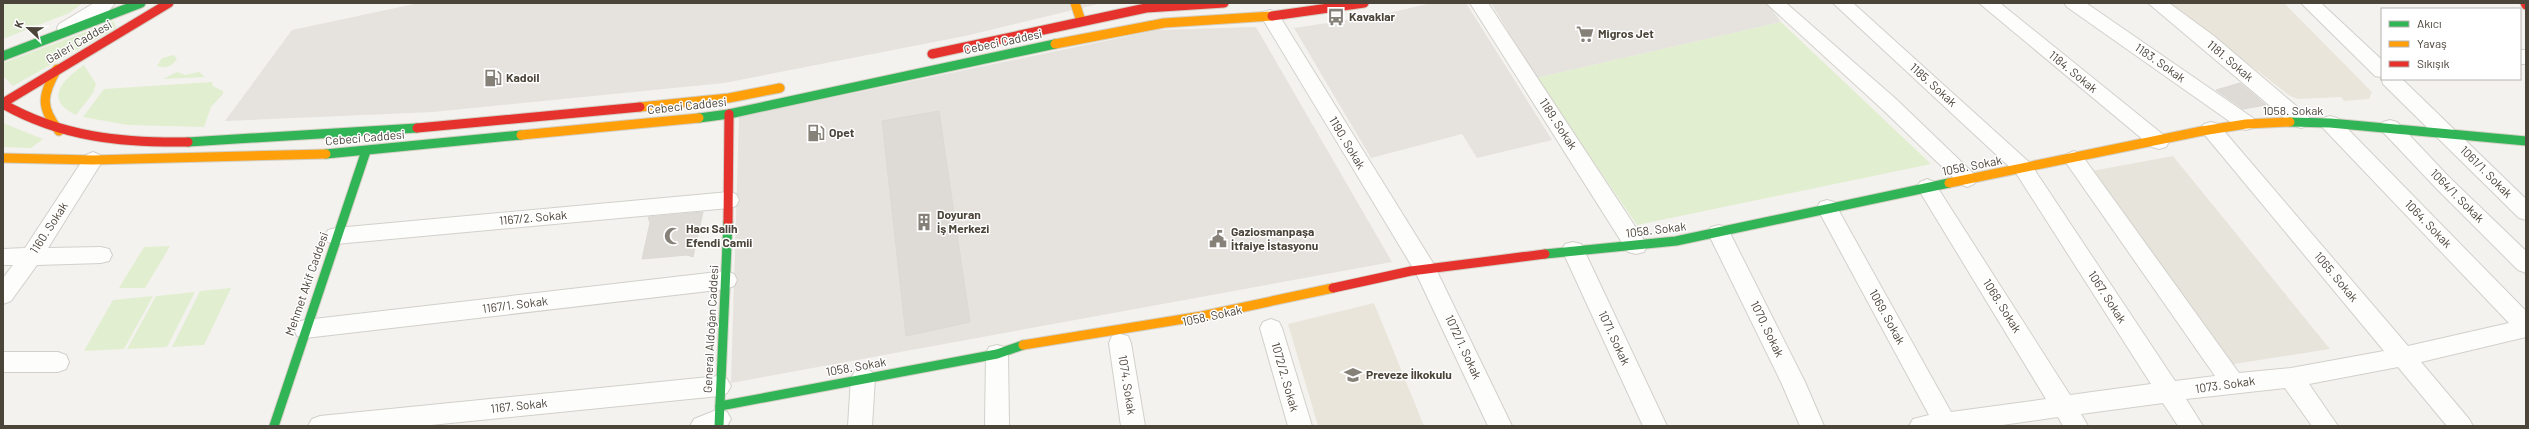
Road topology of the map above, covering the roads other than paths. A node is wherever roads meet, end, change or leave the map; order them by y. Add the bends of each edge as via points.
1 (106, 3) edge
2 (141, 3) edge
3 (169, 3) edge
4 (1075, 3) edge
5 (1224, 3) edge
6 (1364, 3) edge
7 (1479, 3) edge
8 (1775, 3) edge
9 (1842, 3) edge
10 (1988, 3) edge
11 (2072, 3) edge
12 (2157, 3) edge
13 (2310, 3) edge
14 (1270, 16) junction
15 (1081, 21) junction
16 (1087, 37) junction
17 (42, 42) junction
18 (2356, 47) junction
19 (2381, 48) edge
20 (3, 56) edge
21 (926, 56) dead end
22 (58, 67) junction
23 (2381, 70) edge
24 (2391, 80) edge
25 (793, 85) dead end
26 (729, 98) junction
27 (3, 104) edge
28 (729, 114) junction
29 (2301, 121) junction
30 (2246, 123) junction
31 (2330, 123) junction
32 (2390, 128) junction
33 (2211, 129) junction
34 (404, 130) junction
35 (59, 131) junction
36 (2447, 132) junction
37 (2526, 141) edge
38 (2158, 142) junction
39 (366, 151) junction
40 (3, 158) edge
41 (2074, 159) junction
42 (93, 160) junction
43 (2023, 168) junction
44 (1967, 179) junction
45 (1926, 187) junction
46 (729, 200) junction
47 (1827, 208) junction
48 (2526, 212) edge
49 (1719, 234) junction
50 (336, 236) junction
51 (1636, 246) junction
52 (1573, 250) junction
53 (101, 255) dead end
54 (3, 257) edge
55 (31, 257) junction
56 (2526, 264) edge
57 (1425, 269) junction
58 (726, 280) junction
59 (1398, 284) dead end
60 (3, 295) edge
61 (1266, 314) junction
62 (2526, 327) edge
63 (305, 329) junction
64 (1119, 340) junction
65 (997, 354) junction
66 (1020, 356) dead end
67 (2403, 357) junction
68 (3, 362) edge
69 (58, 362) dead end
70 (863, 378) junction
71 (2290, 378) junction
72 (2233, 383) junction
73 (2169, 393) junction
74 (2064, 406) junction
75 (716, 413) edge
76 (1946, 424) edge
77 (274, 426) edge
78 (320, 426) edge
79 (860, 426) edge
80 (997, 426) edge
81 (1134, 426) edge
82 (1300, 426) edge
83 (1500, 426) edge
84 (1655, 426) edge
85 (1812, 426) edge
86 (1921, 426) edge
87 (2076, 426) edge
88 (2191, 426) edge
89 (2326, 426) edge
90 (2461, 426) edge

1 - 17 street via 94,13
2 - 17 main road, Galeri Caddesi
3 - 22 main road, Galeri Caddesi
4 - 15 main road
5 - 15 main road, Cebeci Caddesi via 1146,8
6 - 14 main road, Cebeci Caddesi
7 - 51 street, 1189. Sokak
8 - 44 street via 1889,104
9 - 43 street, 1185. Sokak
10 - 38 street, 1184. Sokak
11 - 30 street, 1183. Sokak
12 - 29 street, 1181. Sokak via 2197,33
13 - 18 street
14 - 16 main road, Cebeci Caddesi via 1164,22
14 - 57 street, 1190. Sokak
15 - 16 main road
15 - 21 main road, Cebeci Caddesi
16 - 28 main road, Cebeci Caddesi
17 - 20 main road, Galeri Caddesi
18 - 19 street
18 - 23 street
22 - 27 main road, Galeri Caddesi
22 - 35 main road via 46,86 42,100 49,120
24 - 36 street, 1061/1. Sokak
25 - 26 main road, Cebeci Caddesi
26 - 28 main road, General Aldoğan Caddesi
26 - 34 main road, Cebeci Caddesi
27 - 35 main road, Cebeci Caddesi via 25,118
28 - 39 main road, Cebeci Caddesi
28 - 46 main road, General Aldoğan Caddesi
29 - 30 main road, 1058. Sokak
29 - 31 main road, 1058. Sokak
30 - 33 main road, 1058. Sokak
31 - 32 main road, 1058. Sokak
31 - 62 street, 1064. Sokak
32 - 36 main road, 1058. Sokak
32 - 56 street, 1064/1. Sokak
33 - 38 main road, 1058. Sokak
33 - 67 street, 1065. Sokak
34 - 35 main road, Cebeci Caddesi via 166,142 115,141
34 - 39 main road via 378,141
36 - 37 main road, 1058. Sokak
36 - 48 street, 1061/1. Sokak
38 - 41 main road, 1058. Sokak
39 - 42 main road, Cebeci Caddesi
39 - 50 main road, Mehmet Akif Caddesi
40 - 42 main road, Cebeci Caddesi
41 - 43 main road, 1058. Sokak
41 - 72 street
42 - 55 street, 1160. Sokak
43 - 44 main road, 1058. Sokak
43 - 73 street, 1067. Sokak
44 - 45 main road, 1058. Sokak
45 - 47 main road, 1058. Sokak
45 - 74 street, 1068. Sokak
46 - 50 street, 1167/2. Sokak
46 - 58 main road, General Aldoğan Caddesi
47 - 49 main road, 1058. Sokak
47 - 76 street, 1069. Sokak
49 - 51 main road, 1058. Sokak
49 - 85 street, 1070. Sokak
50 - 63 main road, Mehmet Akif Caddesi
51 - 52 main road, 1058. Sokak
52 - 57 main road, 1058. Sokak
52 - 84 street, 1071. Sokak
53 - 55 street
54 - 55 street
55 - 60 street, 1160. Sokak
57 - 59 main road, 1058. Sokak
57 - 61 main road, 1058. Sokak
57 - 83 street, 1072/1. Sokak
58 - 63 street, 1167/1. Sokak
58 - 75 main road, General Aldoğan Caddesi
61 - 64 main road, 1058. Sokak
61 - 82 street, 1072/2. Sokak
62 - 67 street, 1073. Sokak
63 - 77 main road, Mehmet Akif Caddesi
64 - 65 main road, 1058. Sokak via 1043,340 1013,347
64 - 81 street, 1074. Sokak
65 - 66 main road, 1058. Sokak
65 - 70 main road, 1058. Sokak
65 - 80 street
67 - 71 street, 1073. Sokak
67 - 90 street, 1065. Sokak
68 - 69 street
70 - 75 main road, 1058. Sokak
70 - 79 street
71 - 72 street, 1073. Sokak
71 - 89 street
72 - 73 street, 1073. Sokak
73 - 74 street, 1073. Sokak
73 - 88 street, 1067. Sokak
74 - 76 street, 1073. Sokak
74 - 87 street, 1068. Sokak
75 - 78 street, 1167. Sokak
76 - 86 street, 1073. Sokak

